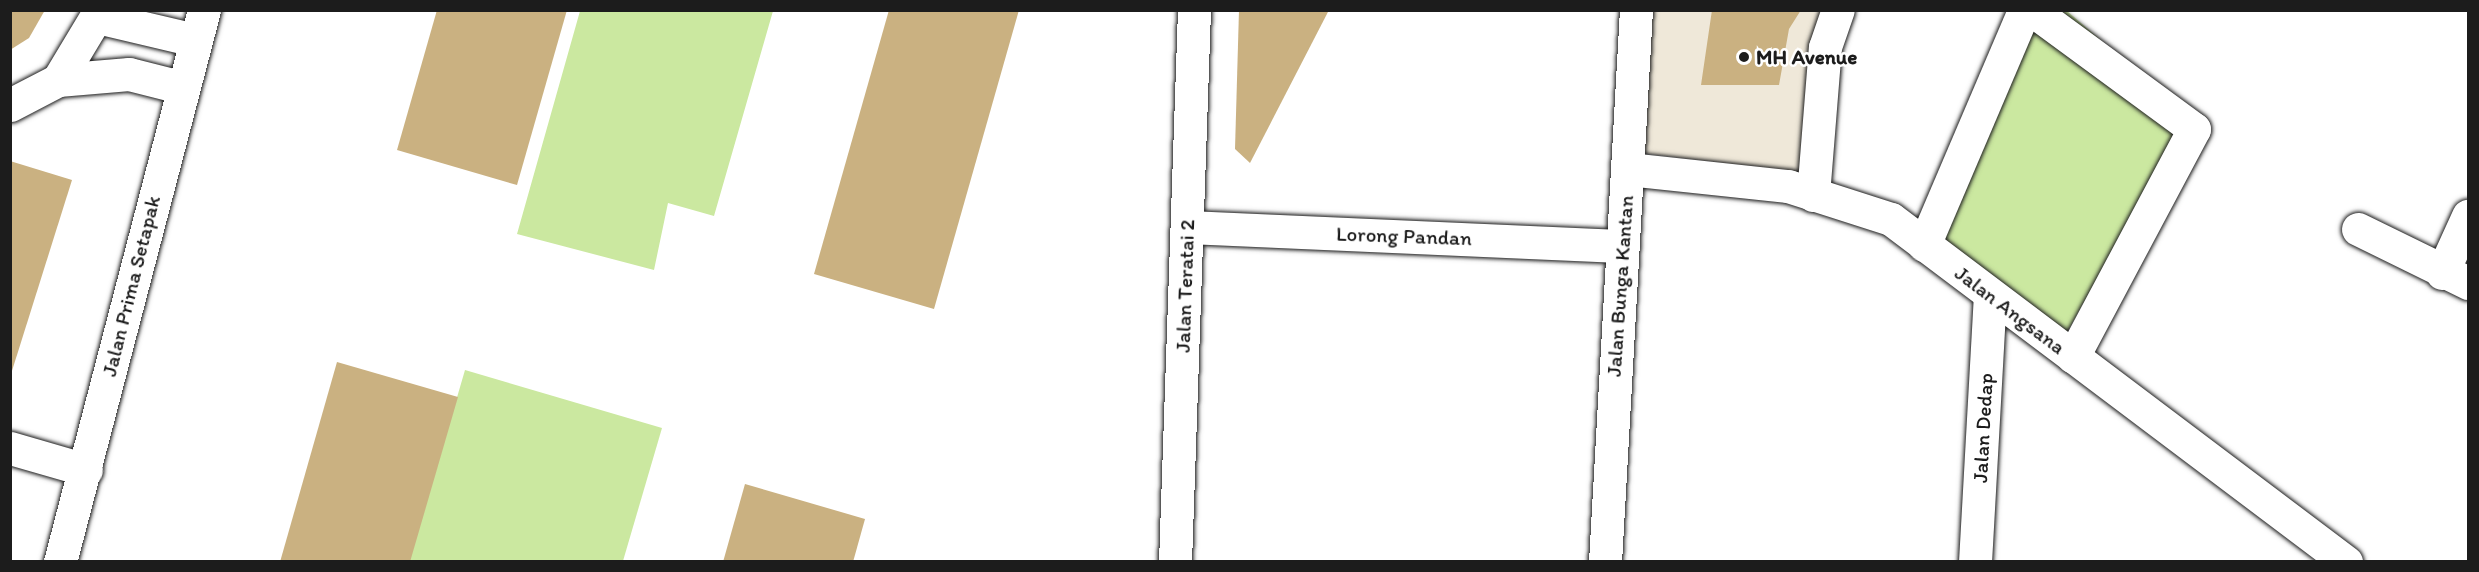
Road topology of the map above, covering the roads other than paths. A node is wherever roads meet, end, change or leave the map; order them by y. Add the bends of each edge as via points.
1 (1194, 10) edge
2 (1636, 10) edge
3 (1838, 10) edge
4 (2024, 10) edge
5 (2032, 10) edge
6 (99, 14) edge
7 (199, 25) edge
8 (58, 80) junction
9 (180, 87) junction
10 (10, 105) edge
11 (1628, 169) junction
12 (1813, 195) junction
13 (2469, 216) edge
14 (1187, 227) junction
15 (2358, 229) dead end
16 (1924, 245) junction
17 (1621, 246) junction
18 (2455, 278) edge
19 (1990, 295) junction
20 (2073, 357) junction
21 (10, 448) edge
22 (86, 470) junction
23 (2342, 560) edge
24 (60, 561) edge
25 (1175, 561) edge
26 (1605, 561) edge
27 (1975, 561) edge

1 - 14 street, Jalan Teratai 2
2 - 11 street, Jalan Bunga Kantan
3 - 12 street via 1825,47
4 - 16 street
5 - 20 street via 2194,129
6 - 7 street
6 - 8 street
7 - 9 street, Jalan Prima Setapak
8 - 9 street via 129,75
8 - 10 street
9 - 22 street, Jalan Prima Setapak
11 - 12 street, Jalan Angsana via 1788,186
11 - 17 street, Jalan Bunga Kantan
12 - 16 street, Jalan Angsana via 1891,219
13 - 18 street
14 - 17 street, Lorong Pandan
14 - 25 street, Jalan Teratai 2
15 - 18 street
16 - 19 street, Jalan Angsana
17 - 26 street, Jalan Bunga Kantan
19 - 20 street, Jalan Angsana
19 - 27 street, Jalan Dedap
20 - 23 street, Jalan Angsana
21 - 22 street
22 - 24 street, Jalan Prima Setapak

